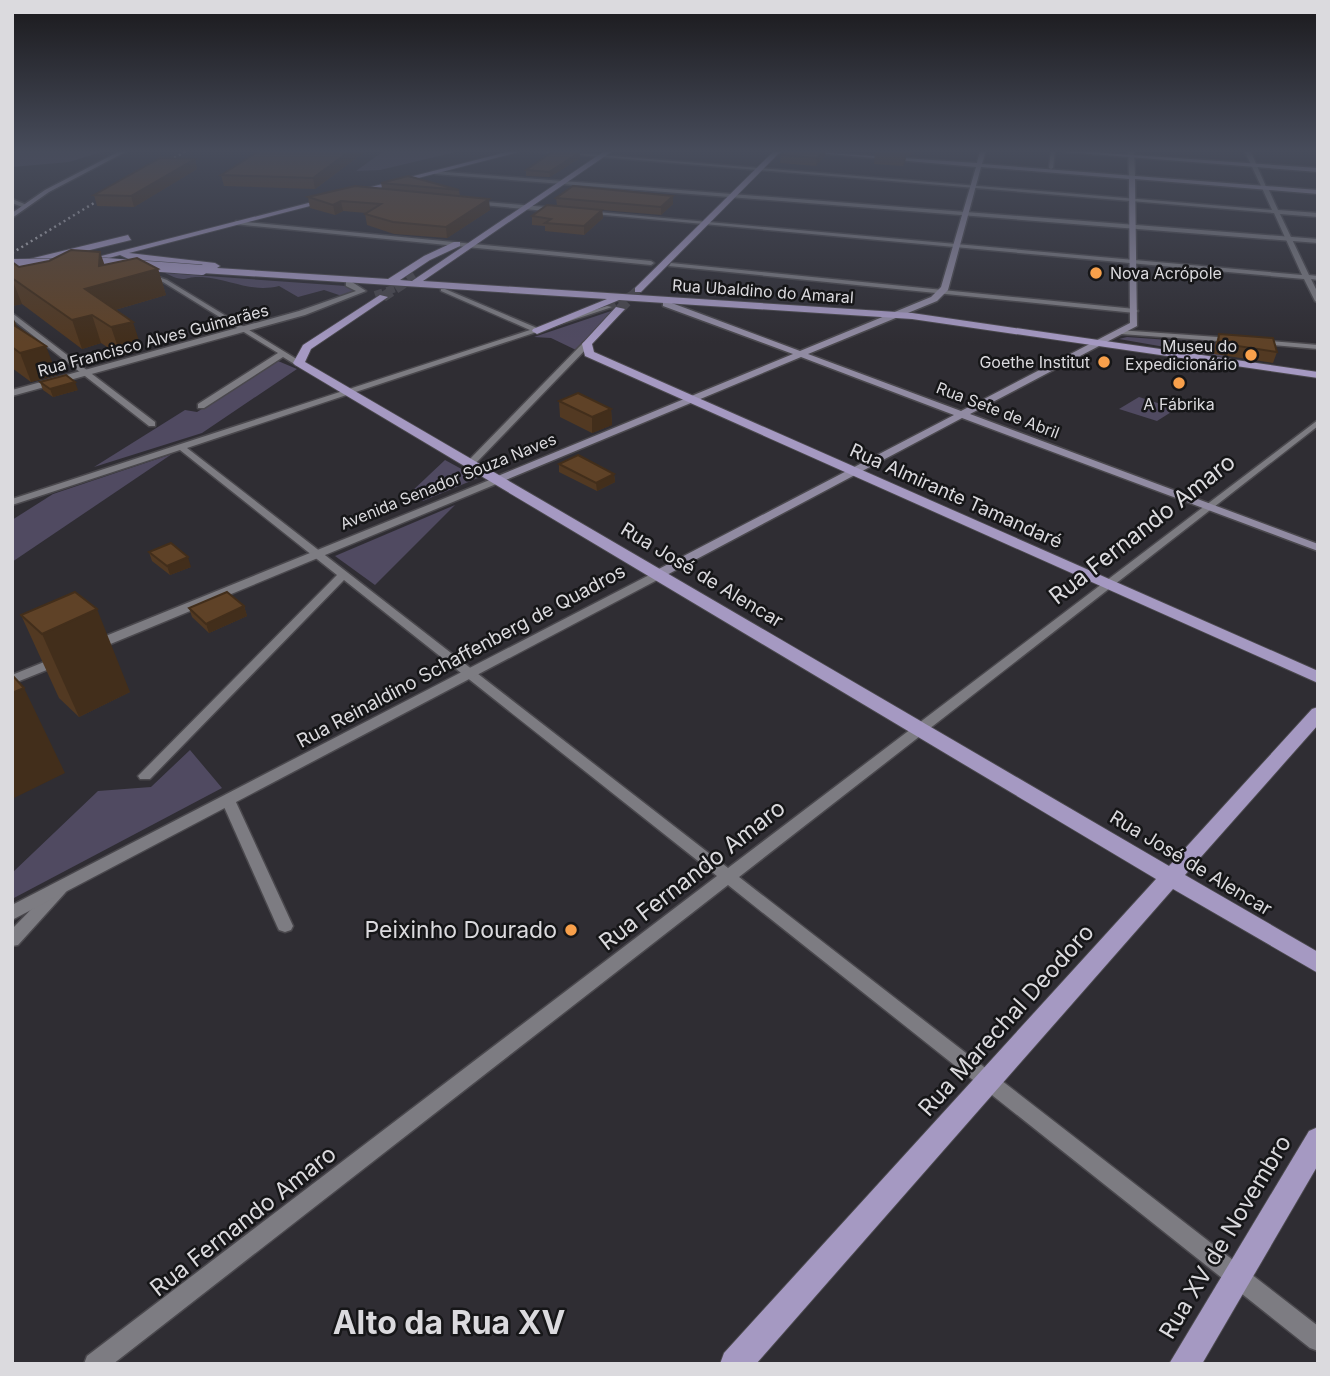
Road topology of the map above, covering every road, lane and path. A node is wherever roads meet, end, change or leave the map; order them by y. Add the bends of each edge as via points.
1 (229, 214) edge
2 (270, 214) edge
3 (503, 214) edge
4 (516, 214) edge
5 (599, 214) edge
6 (700, 214) edge
7 (716, 214) edge
8 (965, 214) edge
9 (968, 214) edge
10 (1133, 214) edge
11 (1277, 214) edge
12 (197, 222) dead end
13 (692, 222) junction
14 (236, 223) junction
15 (707, 224) junction
16 (1133, 227) junction
17 (140, 235) dead end
18 (1289, 239) junction
19 (1318, 241) edge
20 (457, 244) junction
21 (468, 246) junction
22 (957, 246) junction
23 (675, 250) junction
24 (124, 251) junction
25 (1134, 261) junction
26 (650, 263) junction
27 (671, 265) junction
28 (12, 266) edge
29 (51, 270) junction
30 (199, 271) junction
31 (30, 275) edge
32 (1306, 276) junction
33 (1318, 278) edge
34 (333, 279) junction
35 (389, 282) junction
36 (413, 283) junction
37 (349, 284) junction
38 (942, 292) junction
39 (467, 295) junction
40 (379, 296) joint
41 (643, 297) junction
42 (1318, 301) edge
43 (688, 302) junction
44 (615, 303) junction
45 (666, 304) joint
46 (1135, 310) junction
47 (302, 313) junction
48 (12, 315) edge
49 (897, 315) junction
50 (709, 317) junction
51 (249, 331) junction
52 (537, 331) junction
53 (1121, 332) junction
54 (1239, 341) edge
55 (1252, 342) edge
56 (1099, 343) junction
57 (1318, 346) edge
58 (590, 351) junction
59 (284, 353) junction
60 (804, 353) junction
61 (299, 360) junction
62 (86, 373) junction
63 (1318, 375) edge
64 (12, 393) edge
65 (348, 393) junction
66 (692, 400) junction
67 (201, 405) dead end
68 (964, 414) junction
69 (1318, 422) edge
70 (152, 424) dead end
71 (181, 447) junction
72 (470, 464) junction
73 (854, 472) junction
74 (497, 480) junction
75 (12, 502) edge
76 (1208, 506) junction
77 (1318, 548) edge
78 (318, 554) junction
79 (344, 574) junction
80 (657, 575) junction
81 (1107, 584) junction
82 (470, 673) junction
83 (1318, 678) edge
84 (12, 680) edge
85 (1318, 713) edge
86 (919, 729) junction
87 (145, 776) dead end
88 (228, 800) junction
89 (728, 876) junction
90 (1172, 878) junction
91 (62, 887) junction
92 (12, 913) edge
93 (285, 926) dead end
94 (12, 940) edge
95 (1318, 964) edge
96 (988, 1080) junction
97 (1318, 1140) edge
98 (1236, 1276) junction
99 (1318, 1340) edge
100 (95, 1364) edge
101 (735, 1364) edge
102 (1184, 1364) edge

1 - 12 main road
2 - 14 main road
3 - 20 main road
4 - 21 main road
5 - 13 street
6 - 13 main road
7 - 15 main road
8 - 22 main road
9 - 16 street
10 - 16 main road
11 - 18 street
13 - 15 street
13 - 23 main road
14 - 20 street
14 - 24 main road
15 - 22 street
15 - 23 main road
16 - 18 street
16 - 25 main road
17 - 28 main road
18 - 19 street
18 - 32 street
20 - 21 street
20 - 35 main road
20 - 36 main road
21 - 26 street
21 - 36 main road
22 - 25 street
22 - 38 main road
23 - 26 main road
23 - 27 main road via 680,256
23 - 41 main road
24 - 29 main road
24 - 34 main road via 133,258
25 - 32 street
25 - 46 main road
26 - 44 main road
27 - 38 street
27 - 41 main road
28 - 30 main road, bridge
29 - 31 main road
29 - 51 street, Rua José de Alencar via 153,275
30 - 34 main road, Rua Ubaldino do Amaral
30 - 37 main road, Rua Ubaldino do Amaral
32 - 33 street
32 - 42 street
34 - 35 main road, Rua Ubaldino do Amaral
35 - 36 main road, Rua Ubaldino do Amaral
36 - 37 main road, Rua Ubaldino do Amaral
36 - 39 main road, Rua Ubaldino do Amaral
36 - 44 main road, Rua Ubaldino do Amaral
36 - 61 main road
37 - 47 street, Rua Francisco Alves Guimarães via 362,291
38 - 46 street
38 - 49 main road, Avenida Senador Souza Naves
39 - 44 main road, Rua Ubaldino do Amaral
39 - 52 street
40 - 47 street, Rua Francisco Alves Guimarães
40 - 61 main road via 307,347
41 - 43 main road, Rua Ubaldino do Amaral
41 - 44 main road, Rua Ubaldino do Amaral
41 - 45 main road, Rua Ubaldino do Amaral
41 - 58 main road
43 - 49 main road, Rua Ubaldino do Amaral
43 - 50 main road
44 - 52 main road
44 - 58 main road
45 - 50 main road, Rua Sete de Abril
46 - 53 main road via 1135,324
47 - 51 street, Rua Francisco Alves Guimarães
48 - 62 street
49 - 56 main road, Rua Ubaldino do Amaral
49 - 60 main road, Avenida Senador Souza Naves
50 - 60 main road, Rua Sete de Abril
51 - 59 street, Rua José de Alencar
51 - 62 street, Rua Francisco Alves Guimarães
52 - 65 street
53 - 54 street
53 - 56 main road, Rua Reinaldino Schaffenberg de Quadros
55 - 57 street
56 - 63 main road, Rua Ubaldino do Amaral
56 - 68 main road, Rua Reinaldino Schaffenberg de Quadros
58 - 66 main road, Rua Almirante Tamandaré
58 - 72 street via 574,358
59 - 61 street, Rua José de Alencar
59 - 67 street
60 - 66 main road, Avenida Senador Souza Naves
60 - 68 main road, Rua Sete de Abril
61 - 65 main road, Rua José de Alencar
62 - 64 street, Rua Francisco Alves Guimarães
62 - 70 street
65 - 71 street
65 - 72 main road, Rua José de Alencar
66 - 73 main road, Rua Almirante Tamandaré
66 - 74 main road, Avenida Senador Souza Naves
68 - 73 main road, Rua Reinaldino Schaffenberg de Quadros
68 - 76 main road, Rua Sete de Abril
69 - 76 street, Rua Fernando Amaro
71 - 75 street
71 - 78 street
72 - 74 main road, Rua José de Alencar
73 - 80 main road, Rua Reinaldino Schaffenberg de Quadros
73 - 81 main road, Rua Almirante Tamandaré
74 - 78 street, Avenida Senador Souza Naves
74 - 80 main road, Rua José de Alencar
76 - 77 main road, Rua Sete de Abril
76 - 81 street, Rua Fernando Amaro
78 - 79 street
78 - 84 street, Avenida Senador Souza Naves
79 - 82 street
79 - 87 street
80 - 82 street, Rua Reinaldino Schaffenberg de Quadros
80 - 86 main road, Rua José de Alencar
81 - 83 main road, Rua Almirante Tamandaré
81 - 86 street, Rua Fernando Amaro
82 - 88 street, Rua Reinaldino Schaffenberg de Quadros
82 - 89 street
85 - 90 main road, Rua Marechal Deodoro
86 - 89 street, Rua Fernando Amaro
86 - 90 main road, Rua José de Alencar
88 - 91 street, Rua Reinaldino Schaffenberg de Quadros
88 - 93 street
89 - 96 street
89 - 100 street, Rua Fernando Amaro
90 - 95 main road, Rua José de Alencar
90 - 96 main road, Rua Marechal Deodoro
91 - 92 street, Rua Reinaldino Schaffenberg de Quadros
91 - 94 street
96 - 98 street
96 - 101 main road, Rua Marechal Deodoro
97 - 98 main road, Rua XV de Novembro
98 - 99 street
98 - 102 main road, Rua XV de Novembro

